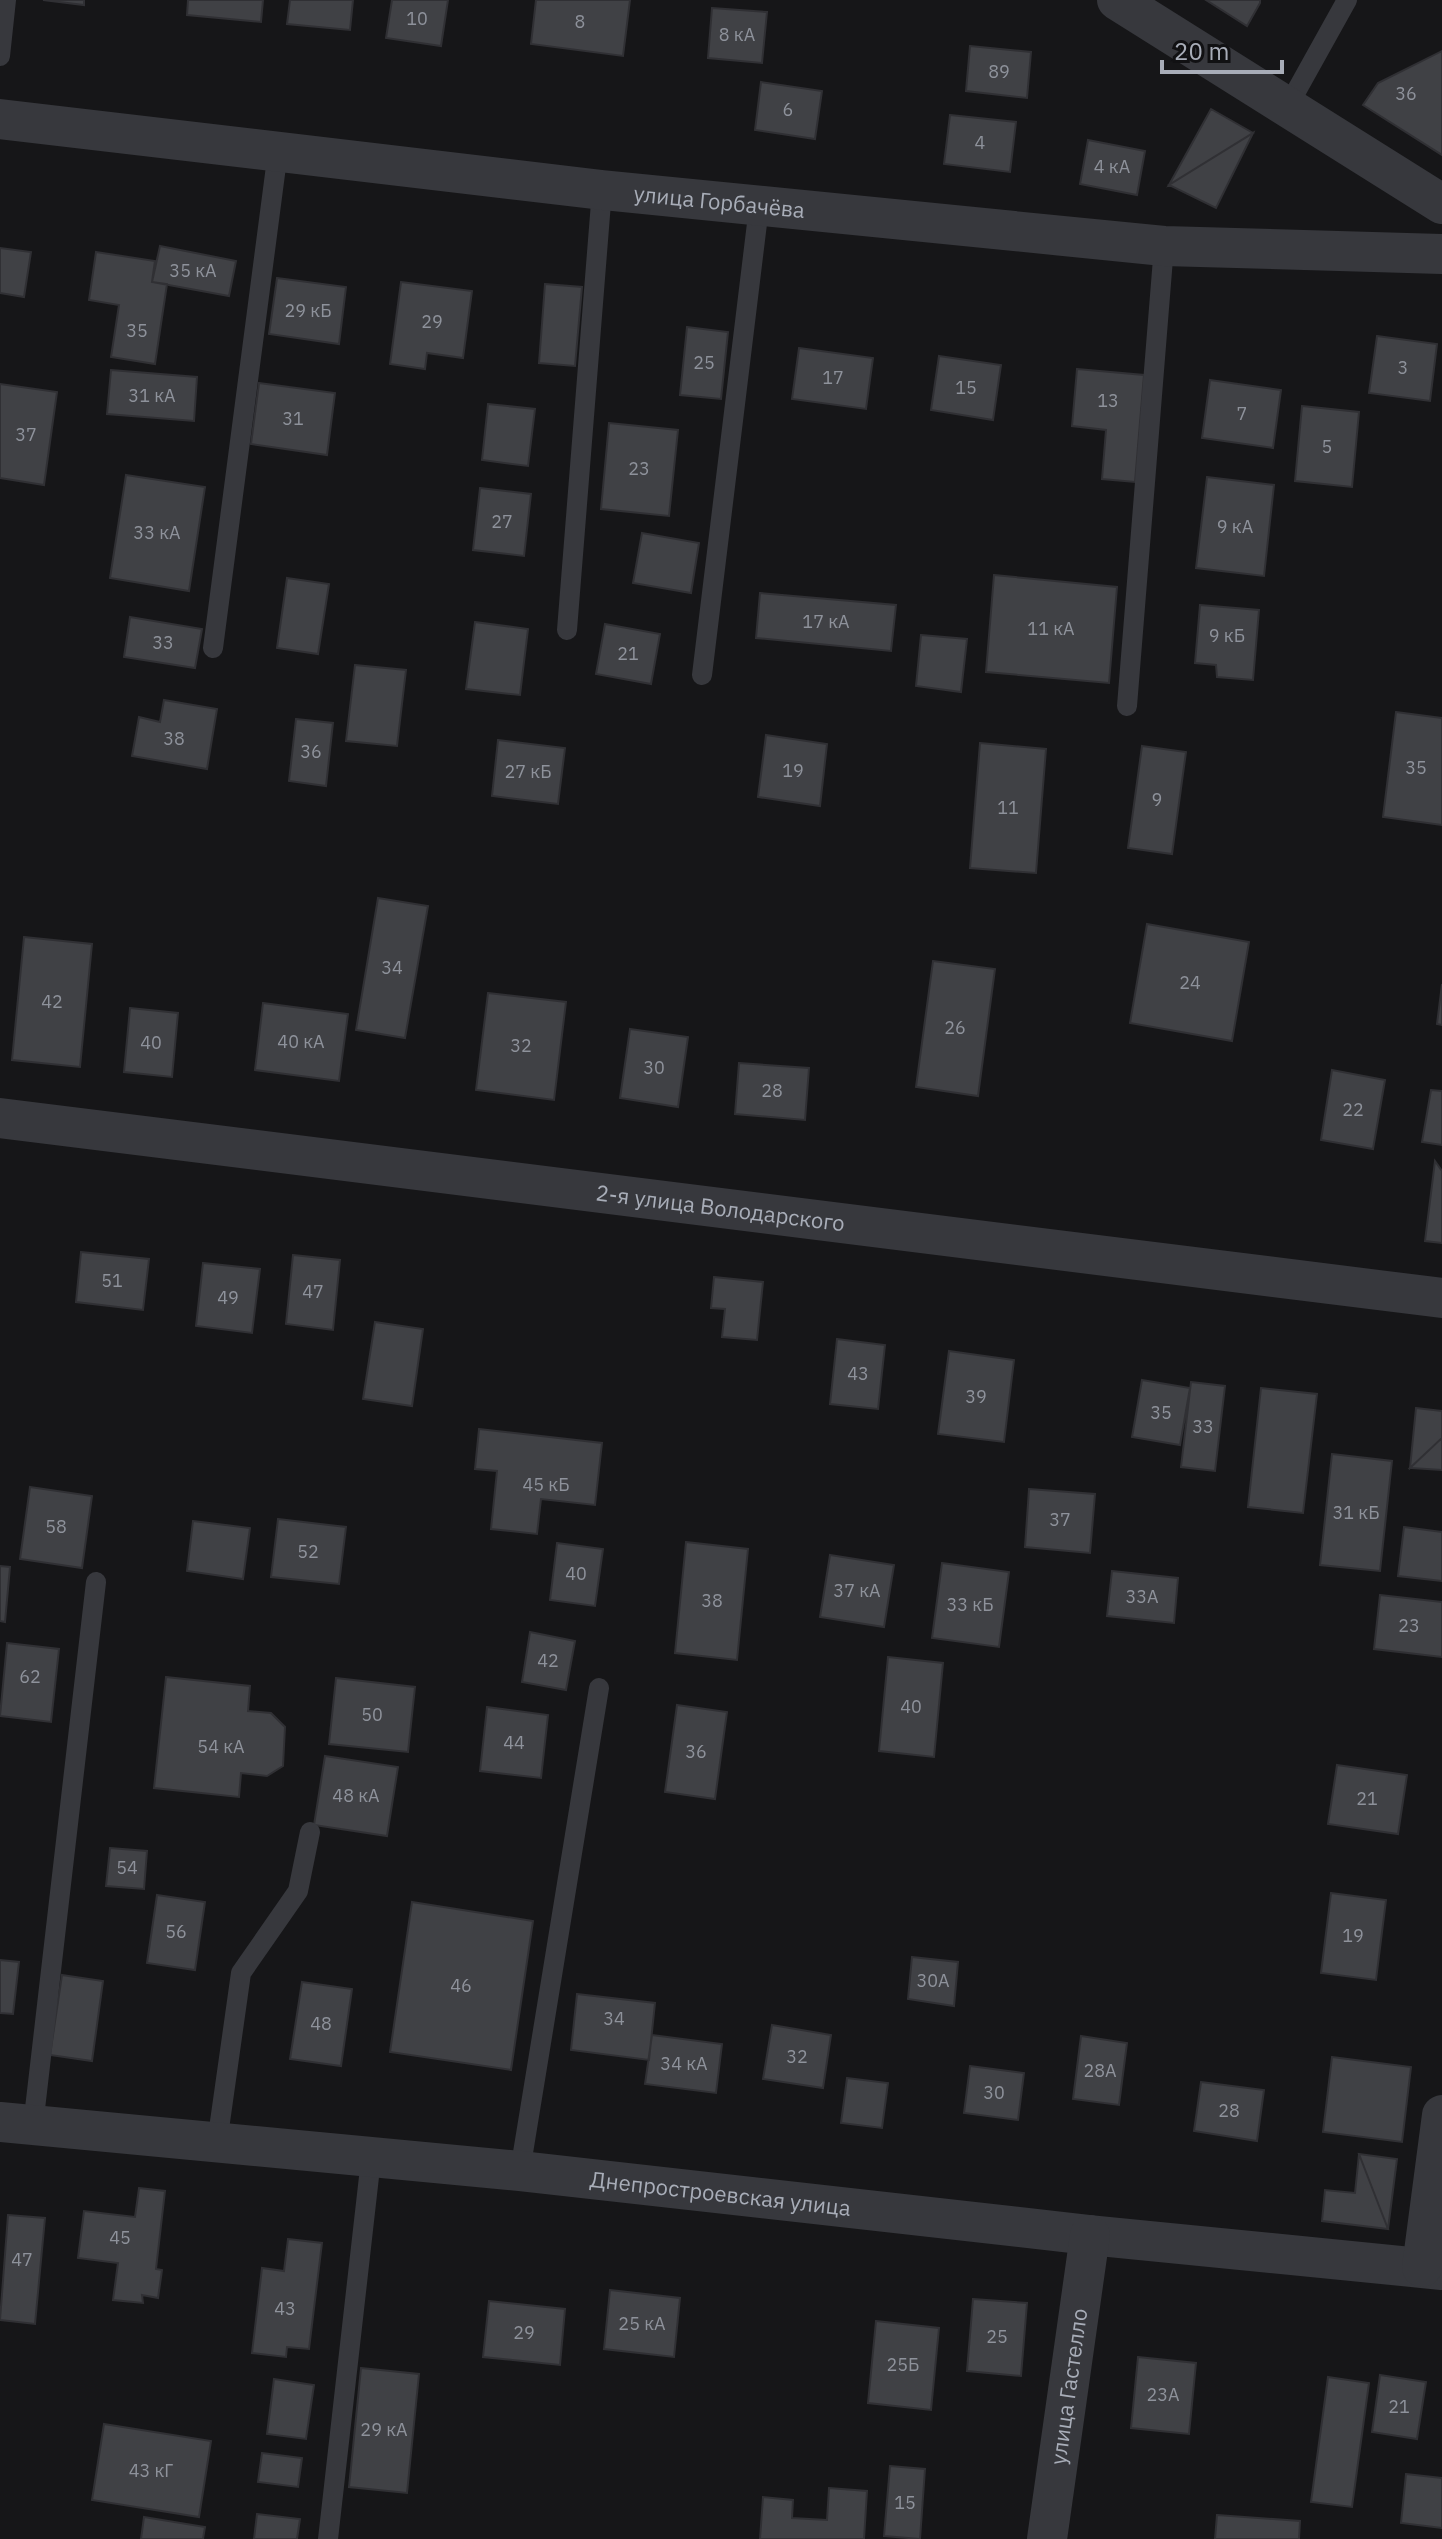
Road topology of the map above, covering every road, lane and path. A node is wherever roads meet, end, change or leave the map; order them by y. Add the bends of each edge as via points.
1 (6, 0) edge
2 (1117, 0) edge
3 (1347, 0) edge
4 (0, 56) edge
5 (1288, 106) junction
6 (0, 119) edge
7 (278, 151) junction
8 (602, 190) junction
9 (1442, 204) edge
10 (759, 207) junction
11 (1164, 246) junction
12 (1442, 254) edge
13 (567, 630) dead end
14 (213, 648) dead end
15 (702, 675) dead end
16 (1127, 706) dead end
17 (0, 1118) edge
18 (1442, 1298) edge
19 (96, 1582) dead end
20 (599, 1688) dead end
21 (310, 1832) dead end
22 (1442, 2115) edge
23 (16, 2124) edge
24 (217, 2143) junction
25 (371, 2159) junction
26 (520, 2171) junction
27 (1090, 2235) junction
28 (1432, 2268) edge
29 (328, 2539) edge
30 (1047, 2539) edge

1 - 4 lane
2 - 5 street
3 - 5 lane
5 - 9 street
6 - 7 street, улица Горбачёва
7 - 8 street, улица Горбачёва
7 - 14 lane
8 - 10 street, улица Горбачёва
8 - 13 lane
10 - 11 street, улица Горбачёва
10 - 15 lane
11 - 12 street, улица Горбачёва
11 - 16 lane
17 - 18 street, 2-я улица Володарского
19 - 23 lane
20 - 26 lane
21 - 24 lane via 298,1891 241,1973
22 - 28 street
23 - 24 street, Днепростроевская улица
24 - 25 street, Днепростроевская улица
25 - 26 street, Днепростроевская улица
25 - 29 lane
26 - 27 street, Днепростроевская улица
27 - 28 street, Днепростроевская улица
27 - 30 street, улица Гастелло

